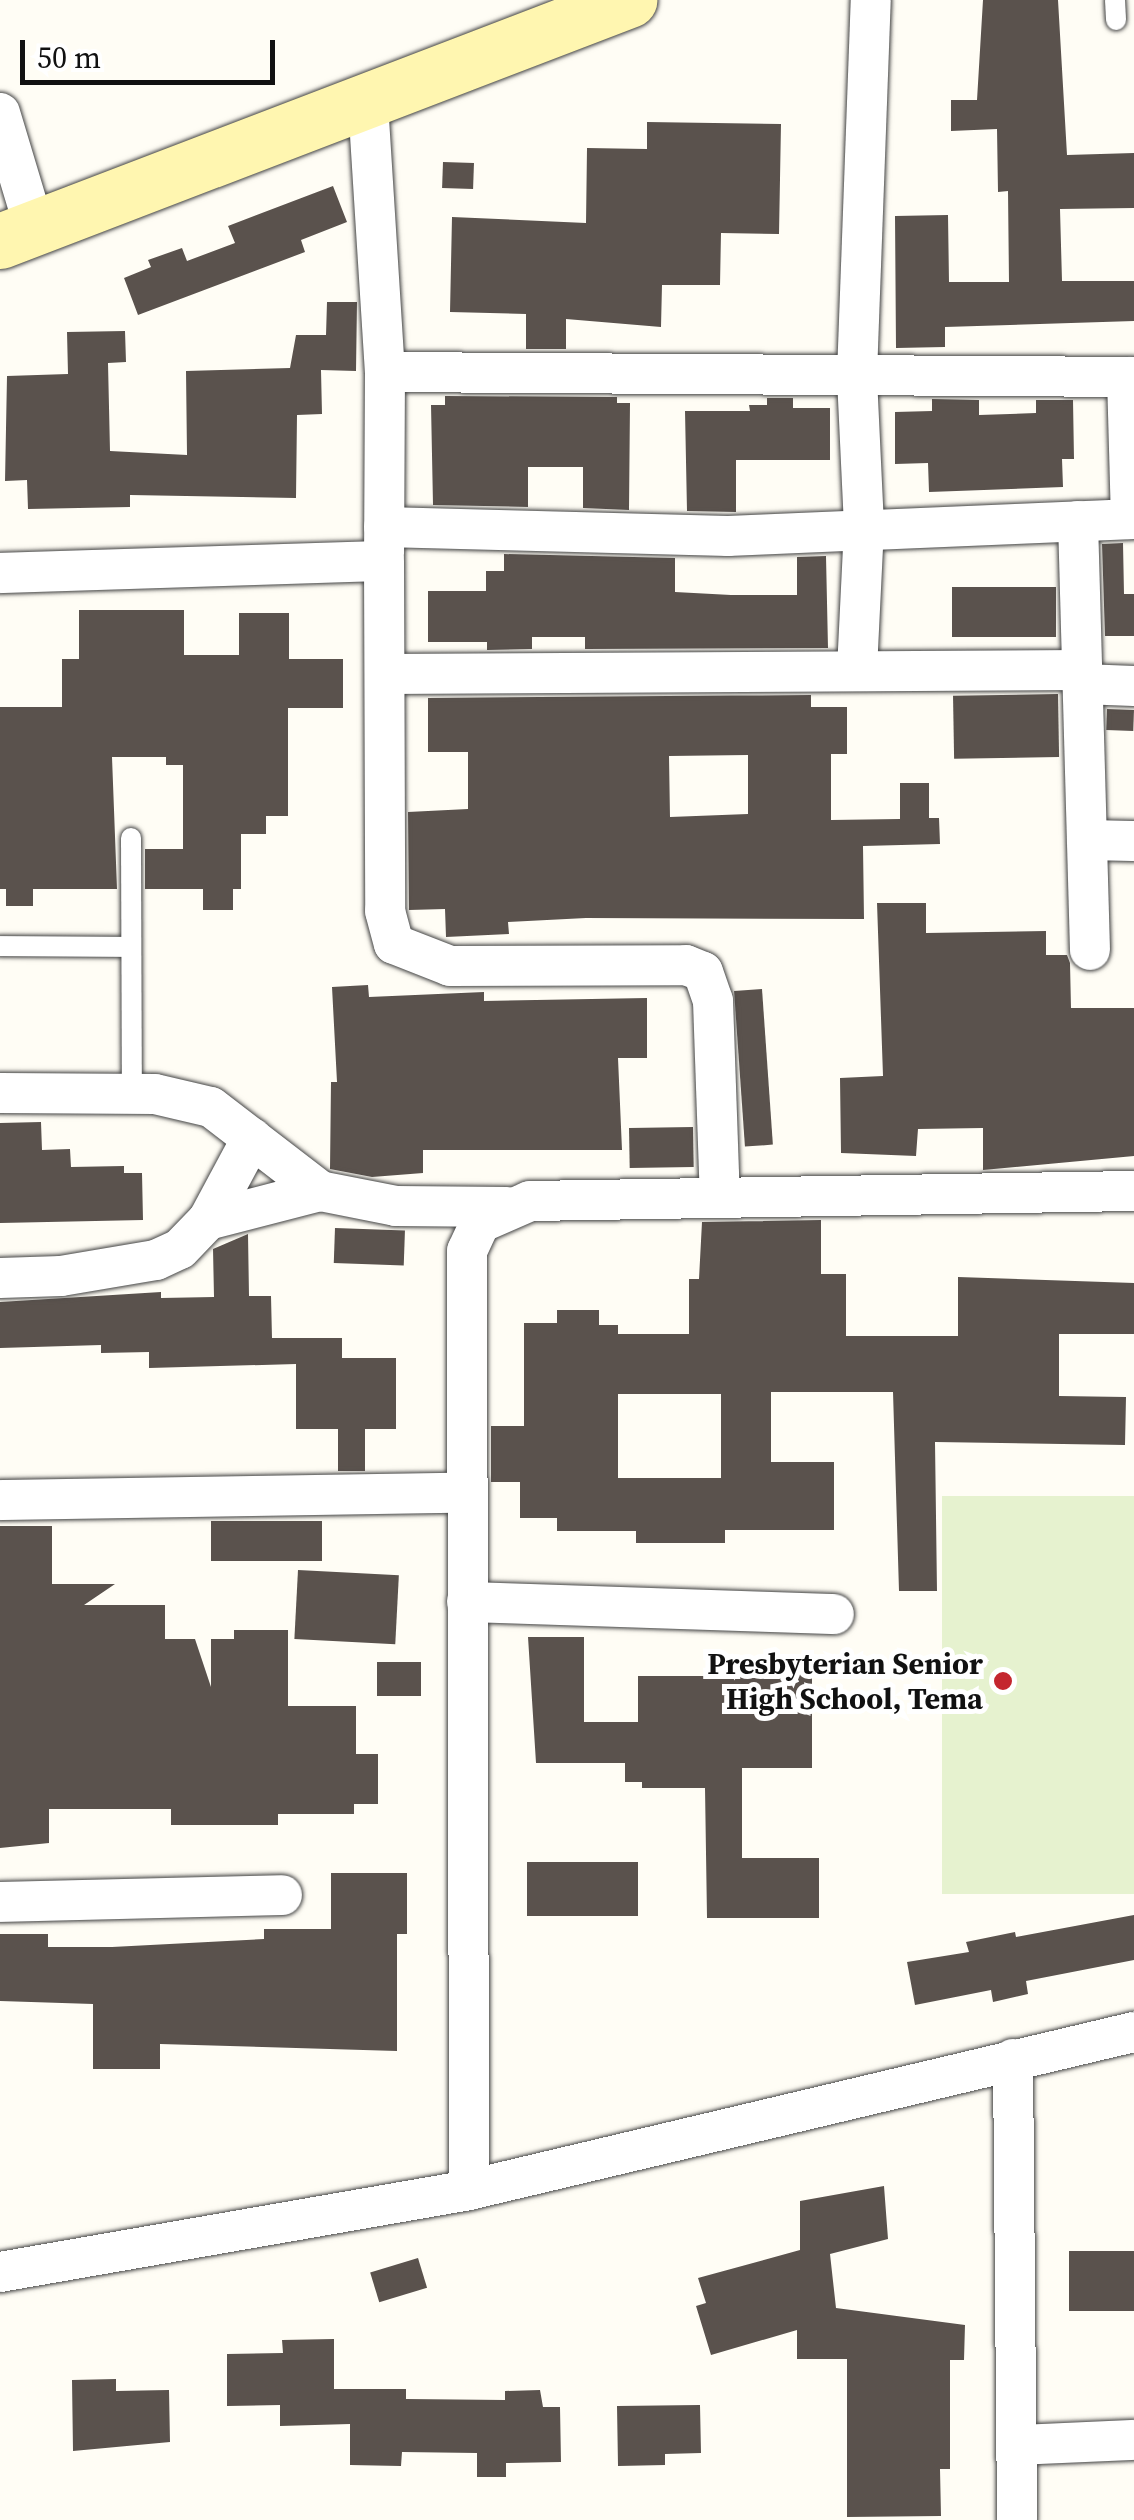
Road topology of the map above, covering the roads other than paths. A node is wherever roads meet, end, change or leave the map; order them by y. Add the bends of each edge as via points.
1 (629, 0) edge
2 (871, 0) edge
3 (541, 16) edge
4 (368, 103) junction
5 (0, 113) edge
6 (17, 234) edge
7 (384, 372) junction
8 (857, 375) junction
9 (1130, 378) edge
10 (1132, 519) edge
11 (1078, 521) junction
12 (864, 526) junction
13 (384, 544) junction
14 (0, 573) edge
15 (858, 670) junction
16 (386, 674) junction
17 (1082, 677) junction
18 (1134, 686) edge
19 (131, 838) dead end
20 (1087, 840) junction
21 (1134, 842) edge
22 (0, 946) edge
23 (130, 947) junction
24 (1090, 950) dead end
25 (0, 1092) edge
26 (132, 1094) junction
27 (252, 1138) junction
28 (1134, 1190) edge
29 (320, 1191) junction
30 (720, 1197) junction
31 (506, 1207) junction
32 (208, 1220) junction
33 (0, 1278) edge
34 (466, 1493) junction
35 (0, 1500) edge
36 (466, 1602) junction
37 (834, 1614) dead end
38 (282, 1895) dead end
39 (0, 1902) edge
40 (1134, 2032) edge
41 (1012, 2059) junction
42 (470, 2190) junction
43 (0, 2272) edge
44 (1134, 2440) edge
45 (1018, 2445) junction
46 (1017, 2520) edge

1 - 3 street
2 - 8 street
3 - 4 street
4 - 6 street
4 - 7 street
5 - 6 street
7 - 8 street
7 - 13 street
8 - 9 street
8 - 12 street
9 - 10 street
10 - 11 street
11 - 12 street
11 - 17 street
12 - 13 street
12 - 15 street
13 - 14 street
13 - 16 street
15 - 16 street
15 - 17 street
16 - 30 street via 384,910 394,944 450,966 686,965 703,972 713,1001
17 - 18 street
17 - 20 street
19 - 23 lane
20 - 21 street
20 - 24 street
22 - 23 lane
23 - 26 lane
25 - 26 street
26 - 27 street via 211,1107
27 - 29 street
27 - 32 street
28 - 30 street
29 - 31 street via 396,1206
29 - 32 street
30 - 31 street
31 - 34 street via 480,1223 467,1251
32 - 33 street via 180,1249 156,1260
34 - 35 street
34 - 36 street
36 - 37 street
36 - 42 street
38 - 39 street
40 - 41 street
41 - 42 street
41 - 45 street
42 - 43 street
44 - 45 street
45 - 46 street

